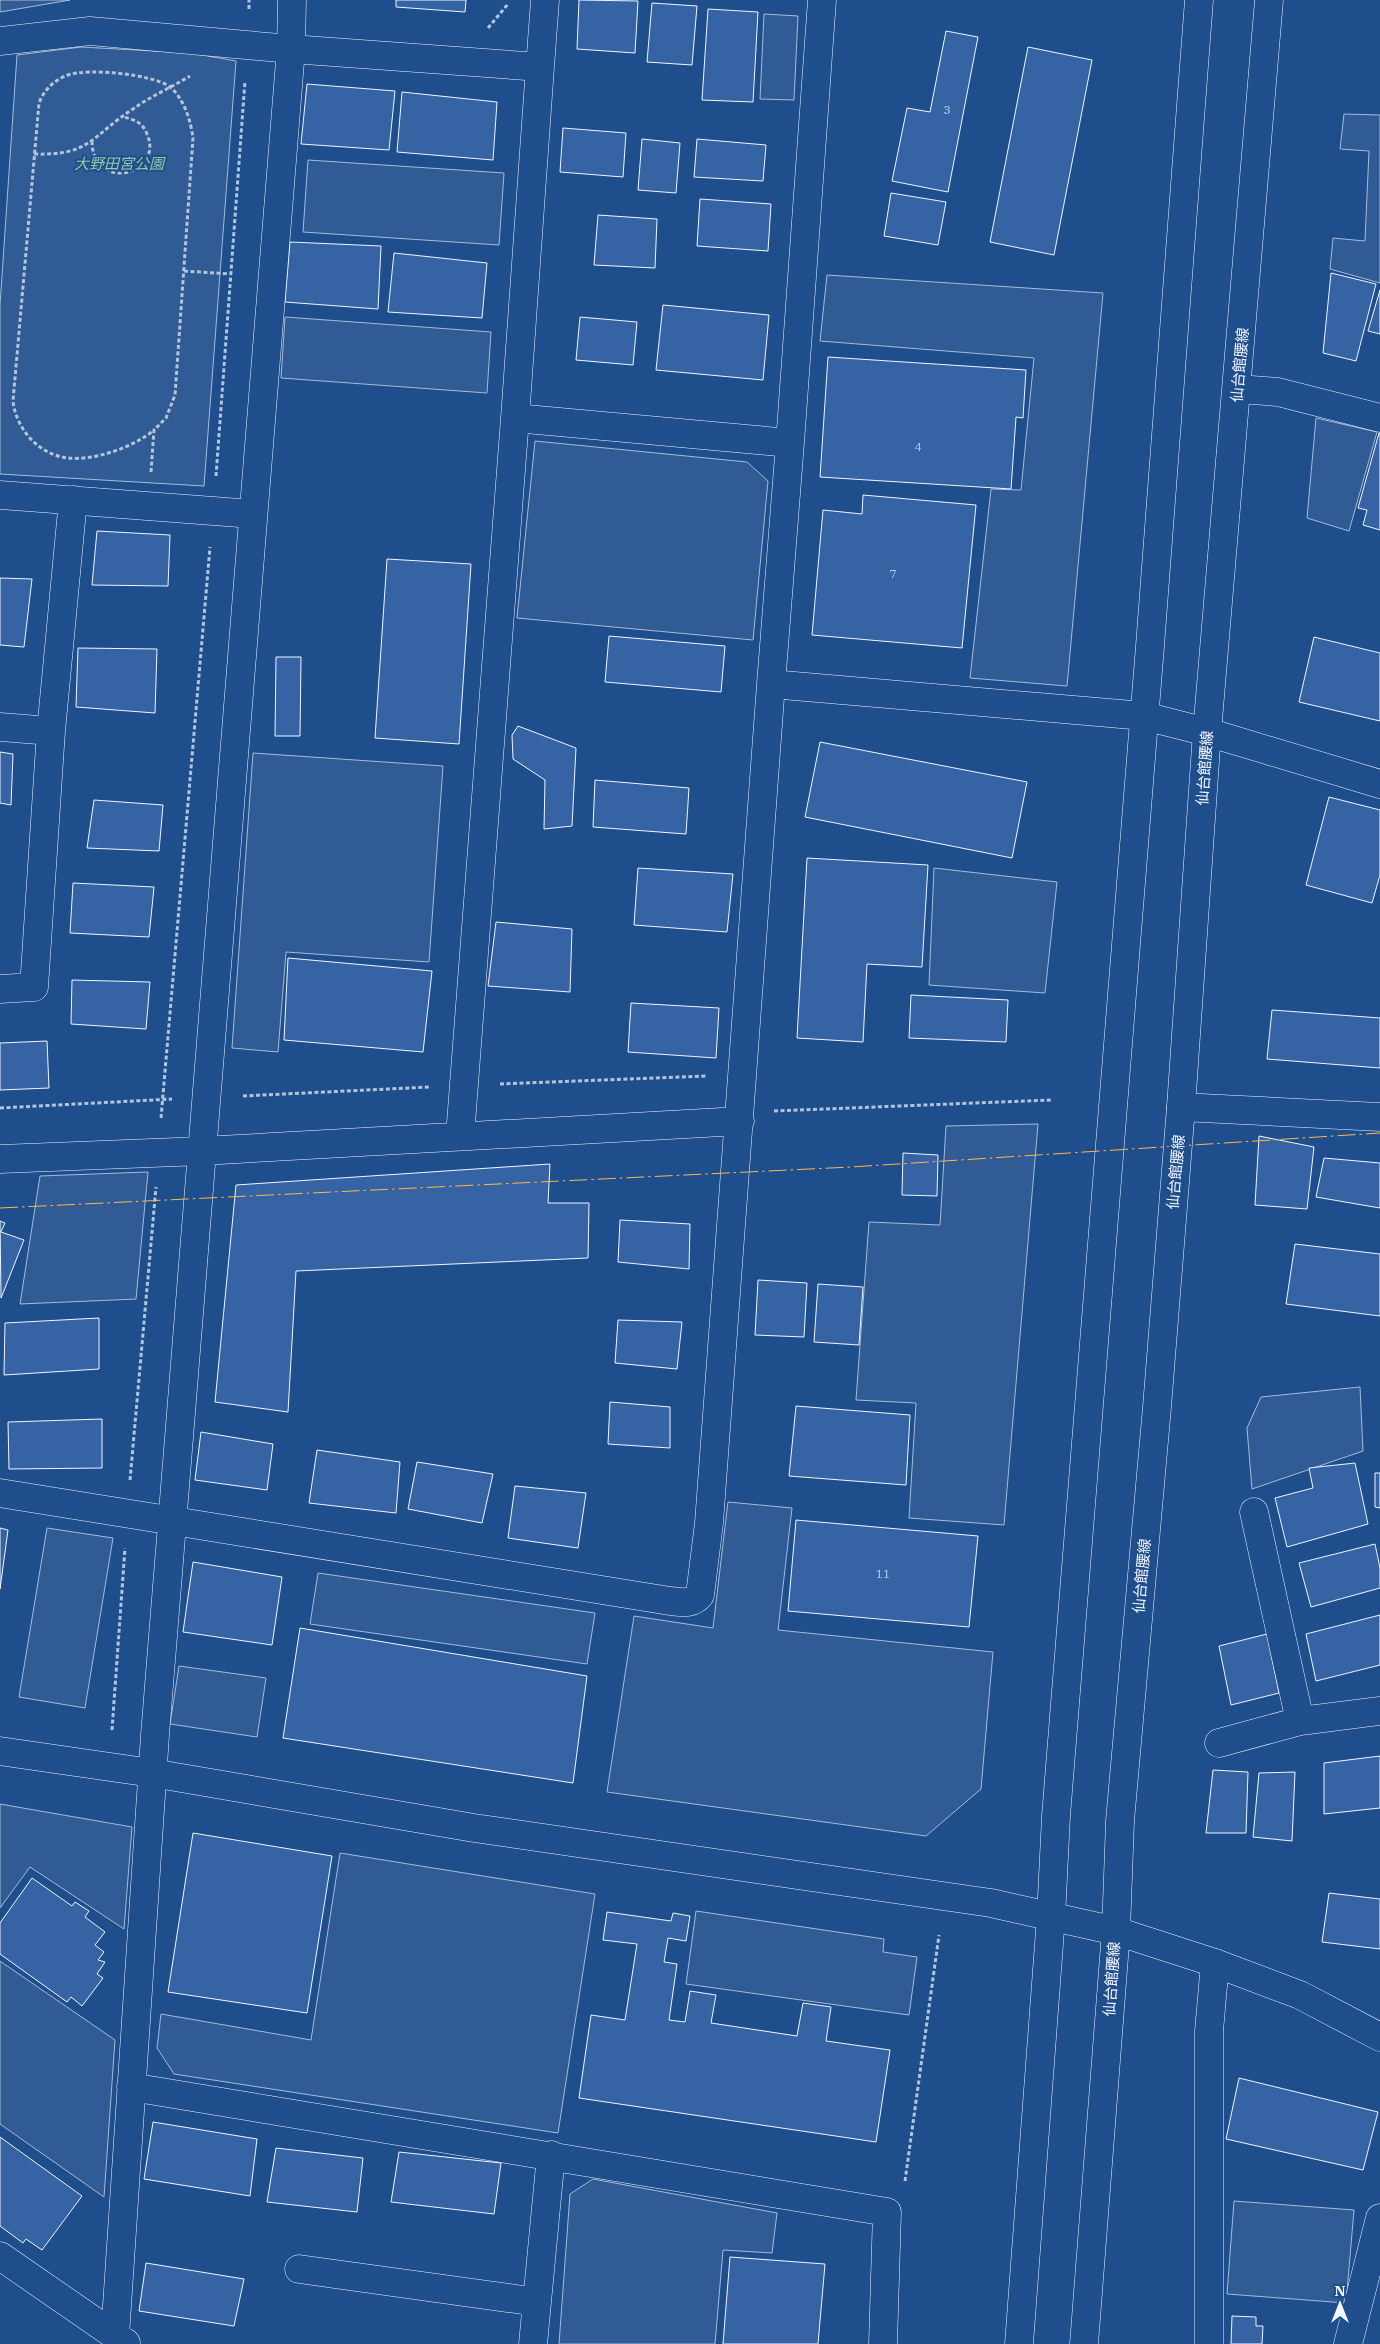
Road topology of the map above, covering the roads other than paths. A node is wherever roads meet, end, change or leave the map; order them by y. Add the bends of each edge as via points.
1 (292, 0) edge
2 (545, 0) edge
3 (822, 0) edge
4 (1199, 0) edge
5 (1269, 0) edge
6 (0, 41) edge
7 (291, 50) junction
8 (540, 67) junction
9 (1238, 388) junction
10 (515, 418) junction
11 (1380, 418) edge
12 (790, 443) junction
13 (0, 494) edge
14 (73, 500) junction
15 (253, 514) junction
16 (771, 684) junction
17 (1144, 716) junction
18 (0, 727) edge
19 (51, 731) junction
20 (1207, 732) junction
21 (1380, 784) edge
22 (0, 988) edge
23 (1181, 1107) junction
24 (1380, 1117) edge
25 (740, 1121) junction
26 (460, 1136) junction
27 (202, 1151) junction
28 (0, 1159) edge
29 (0, 1493) edge
30 (1254, 1512) dead end
31 (172, 1521) junction
32 (1380, 1711) edge
33 (1300, 1721) junction
34 (1219, 1743) dead end
35 (0, 1751) edge
36 (152, 1772) junction
37 (1052, 1917) junction
38 (1116, 1931) junction
39 (1215, 1963) junction
40 (1380, 2037) edge
41 (131, 2086) junction
42 (551, 2155) junction
43 (1380, 2218) edge
44 (0, 2256) edge
45 (299, 2269) dead end
46 (537, 2302) junction
47 (121, 2340) edge
48 (533, 2344) edge
49 (883, 2344) edge
50 (1019, 2344) edge
51 (1084, 2344) edge
52 (1210, 2344) edge
53 (1348, 2344) edge

1 - 7 street
2 - 8 street
3 - 12 street
4 - 17 street
5 - 9 street, 仙台館腰線
6 - 7 street via 90,31
7 - 8 street
7 - 15 street
8 - 10 street
9 - 11 street via 1278,392
9 - 20 street, 仙台館腰線
10 - 12 street
10 - 26 street
12 - 16 street
13 - 14 street
14 - 15 street
14 - 19 street
15 - 27 street
16 - 17 street
16 - 25 street
17 - 20 street
17 - 37 street via 1056,1816
18 - 19 street
19 - 22 street via 34,987
20 - 21 street
20 - 23 street, 仙台館腰線
23 - 24 street
23 - 38 street, 仙台館腰線 via 1120,1821
25 - 26 street
25 - 31 street via 709,1524 700,1595 696,1600 689,1603 670,1601
26 - 27 street
27 - 28 street
27 - 31 street
29 - 31 street
30 - 33 street
31 - 36 street
32 - 33 street
33 - 34 street
35 - 36 street
36 - 37 street via 464,1826 991,1903
36 - 41 street
37 - 38 street
37 - 50 street
38 - 39 street
38 - 51 street, 仙台館腰線
39 - 40 street via 1300,1995
39 - 52 street via 1210,2031
41 - 42 street
41 - 47 street
42 - 46 street
42 - 49 street via 887,2212
43 - 53 street
44 - 47 street
45 - 46 street
46 - 48 street

